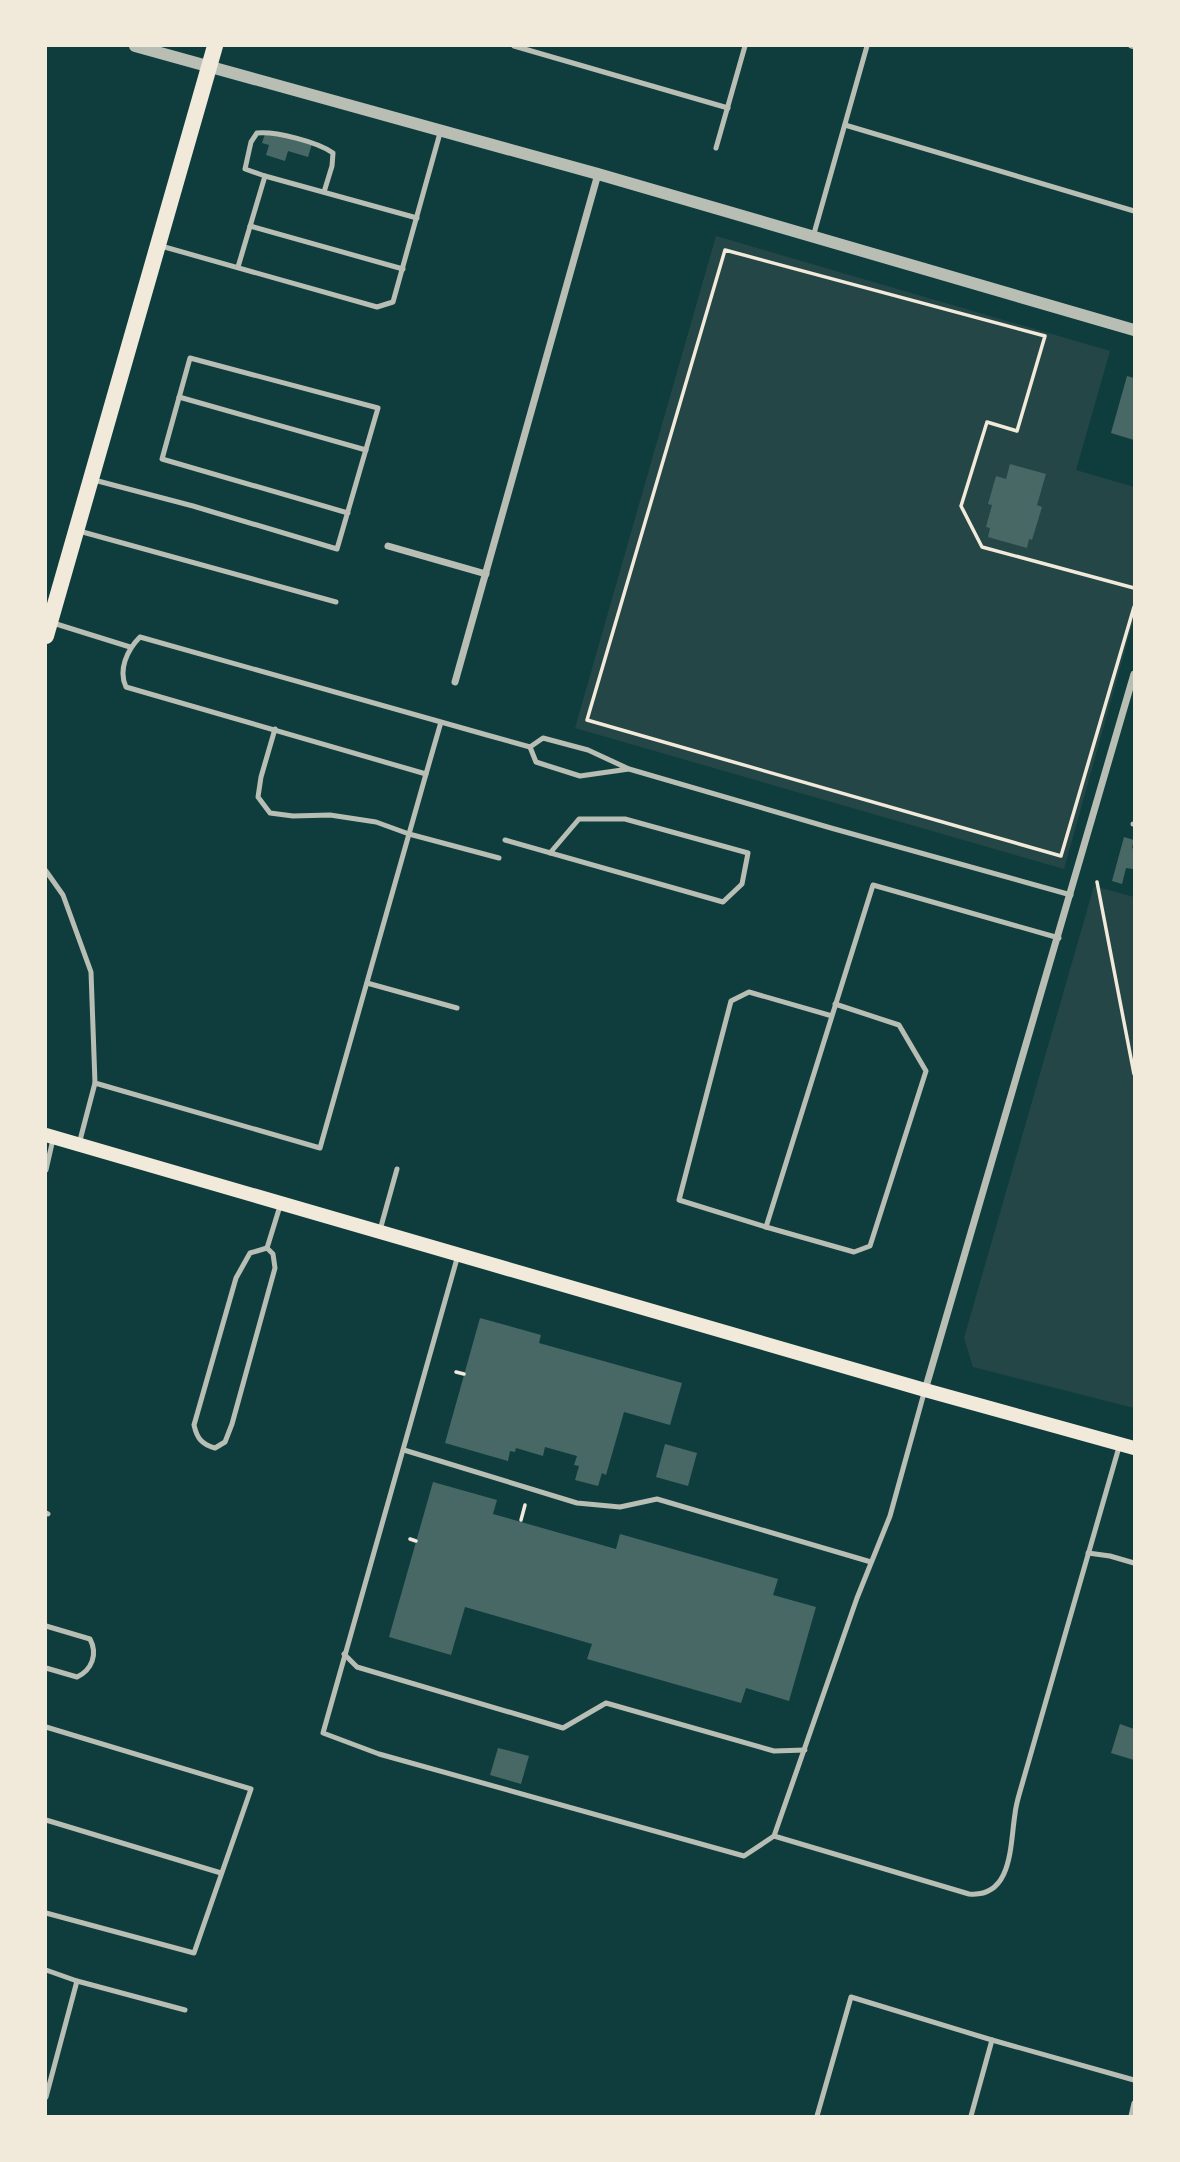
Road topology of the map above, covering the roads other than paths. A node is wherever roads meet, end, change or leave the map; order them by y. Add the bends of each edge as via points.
1 (135, 46) edge
2 (215, 46) edge
3 (514, 46) edge
4 (745, 46) edge
5 (867, 46) edge
6 (209, 66) junction
7 (728, 108) junction
8 (845, 125) junction
9 (441, 130) junction
10 (716, 148) dead end
11 (598, 174) junction
12 (265, 176) junction
13 (324, 192) junction
14 (1135, 211) edge
15 (417, 218) junction
16 (250, 226) junction
17 (813, 237) junction
18 (158, 245) junction
19 (238, 267) junction
20 (403, 269) junction
21 (1135, 330) edge
22 (179, 397) junction
23 (366, 450) junction
24 (91, 479) junction
25 (348, 513) junction
26 (76, 530) junction
27 (388, 546) dead end
28 (486, 574) junction
29 (336, 602) dead end
30 (47, 629) edge
31 (130, 647) junction
32 (1135, 674) edge
33 (456, 682) dead end
34 (441, 722) junction
35 (275, 729) junction
36 (530, 747) junction
37 (629, 769) junction
38 (426, 774) junction
39 (409, 834) junction
40 (505, 840) dead end
41 (550, 853) junction
42 (499, 858) dead end
43 (46, 871) edge
44 (1071, 895) junction
45 (1059, 938) junction
46 (367, 983) junction
47 (835, 1004) junction
48 (457, 1008) dead end
49 (831, 1016) junction
50 (95, 1083) junction
51 (50, 1136) edge
52 (79, 1144) junction
53 (397, 1169) dead end
54 (46, 1170) edge
55 (281, 1203) junction
56 (766, 1227) junction
57 (380, 1232) junction
58 (267, 1248) junction
59 (458, 1255) junction
60 (925, 1390) junction
61 (1120, 1444) junction
62 (1135, 1448) edge
63 (404, 1450) junction
64 (1088, 1553) junction
65 (871, 1562) junction
66 (1135, 1563) edge
67 (46, 1626) edge
68 (344, 1654) junction
69 (46, 1668) edge
70 (46, 1727) edge
71 (805, 1750) junction
72 (46, 1820) edge
73 (774, 1836) junction
74 (221, 1873) junction
75 (46, 1913) edge
76 (46, 1970) edge
77 (78, 1981) junction
78 (185, 2010) dead end
79 (992, 2040) junction
80 (1135, 2080) edge
81 (46, 2097) edge
82 (1135, 2103) edge
83 (817, 2116) edge
84 (971, 2116) edge
85 (1130, 2116) edge

1 - 6 street
2 - 6 main road
3 - 7 lane
4 - 7 lane
5 - 8 lane
6 - 9 street
6 - 18 main road
7 - 10 lane
8 - 14 lane
8 - 17 lane
9 - 11 street
9 - 15 lane
11 - 17 street
11 - 28 street
12 - 13 lane
12 - 13 lane via 245,169 257,133 324,146 333,153
12 - 16 lane
13 - 15 lane
15 - 20 lane
16 - 19 lane
16 - 20 lane
17 - 21 street
18 - 19 lane
18 - 24 main road
19 - 20 lane via 377,307 394,302
22 - 23 lane
22 - 23 lane via 190,358 378,408
22 - 25 lane via 162,459
23 - 25 lane
24 - 25 lane via 337,549
24 - 26 main road
26 - 29 lane
26 - 30 main road
27 - 28 street
28 - 33 street
30 - 31 lane
31 - 34 lane via 140,637
31 - 35 lane via 121,677 126,687
32 - 44 street
34 - 36 lane
34 - 38 lane
35 - 38 lane
35 - 39 lane via 258,797 270,813 330,815 376,822
36 - 37 lane via 543,738 588,750
36 - 37 lane via 536,762 580,776
37 - 44 lane
38 - 39 lane
39 - 42 lane
39 - 46 lane
40 - 41 lane
41 - 41 lane via 723,902 741,884 748,853 625,819 579,820
43 - 50 lane via 63,895 91,972
44 - 45 street
45 - 47 lane via 873,885
45 - 60 street
46 - 48 lane
46 - 50 lane via 320,1148
47 - 49 lane
47 - 56 lane via 899,1025 926,1070 870,1246 854,1252
49 - 56 lane
49 - 56 lane via 748,992 730,1001 679,1200
50 - 52 lane
51 - 52 main road
51 - 54 lane
52 - 55 main road
53 - 57 lane
55 - 57 main road
55 - 58 lane
57 - 59 main road
58 - 58 lane via 250,1253 236,1278 194,1425 205,1446 215,1448 225,1442 232,1424 275,1268
59 - 60 main road
59 - 63 lane
60 - 61 main road
60 - 65 lane via 890,1516
61 - 62 main road
61 - 64 lane
63 - 65 lane via 577,1503 620,1507 657,1499
63 - 68 lane
64 - 66 lane
64 - 73 lane via 1015,1811 1008,1861 992,1891 969,1894
65 - 71 lane
67 - 69 lane via 90,1639 94,1648 93,1662 77,1677
68 - 71 lane via 357,1667 564,1728 606,1703 774,1751
68 - 73 lane via 323,1733 379,1754 744,1856
70 - 74 lane via 251,1788
71 - 73 lane
72 - 74 lane
74 - 75 lane via 194,1953
76 - 77 lane
77 - 78 lane
77 - 81 lane
79 - 80 lane
79 - 83 lane via 851,1997
79 - 84 lane
82 - 85 lane

